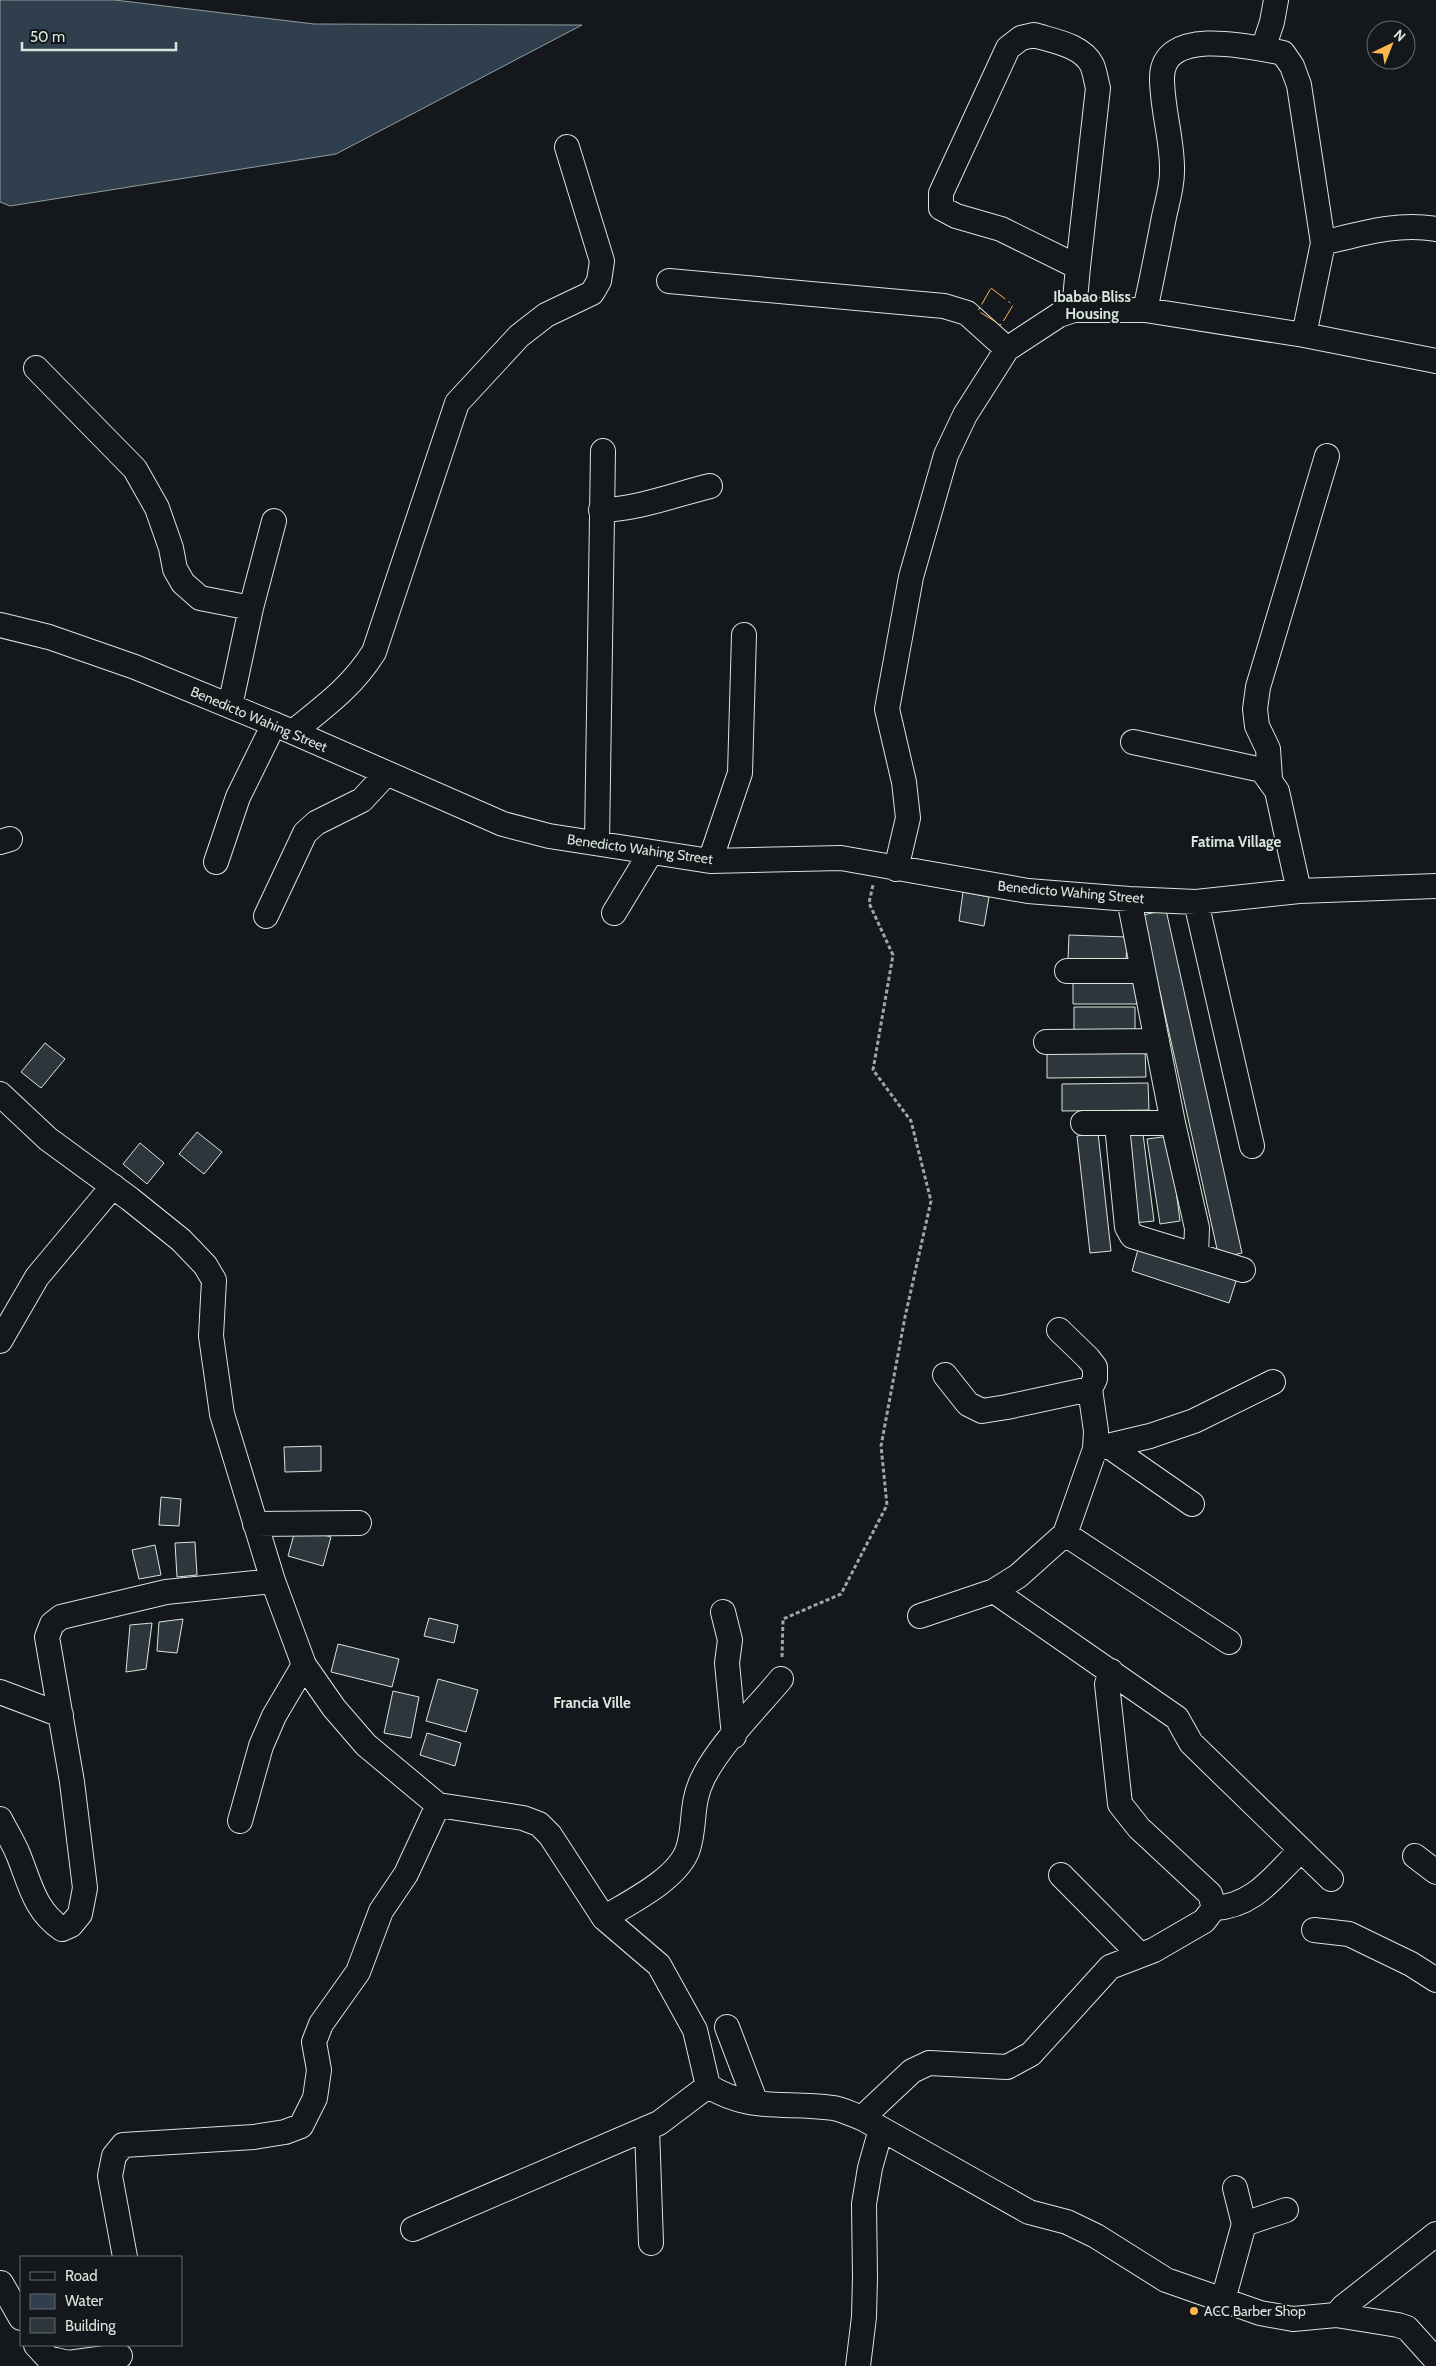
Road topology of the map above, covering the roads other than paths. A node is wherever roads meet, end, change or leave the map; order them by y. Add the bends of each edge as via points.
1 (1276, 0) edge
2 (1262, 49) junction
3 (568, 147) dead end
4 (1436, 230) edge
5 (1323, 243) junction
6 (1078, 267) junction
7 (669, 281) dead end
8 (1074, 310) junction
9 (1145, 310) junction
10 (1304, 335) junction
11 (1007, 349) junction
12 (1436, 361) edge
13 (36, 368) dead end
14 (602, 451) dead end
15 (1327, 456) dead end
16 (710, 486) dead end
17 (601, 510) junction
18 (274, 521) dead end
19 (251, 608) junction
20 (0, 625) edge
21 (744, 635) dead end
22 (230, 706) junction
23 (284, 728) junction
24 (1133, 742) dead end
25 (386, 774) junction
26 (1270, 778) junction
27 (597, 842) junction
28 (651, 852) junction
29 (710, 861) junction
30 (216, 862) dead end
31 (886, 867) junction
32 (1436, 886) edge
33 (1299, 891) junction
34 (1129, 899) junction
35 (1196, 902) junction
36 (614, 913) dead end
37 (266, 916) dead end
38 (1067, 971) dead end
39 (1143, 971) junction
40 (1157, 1041) junction
41 (1046, 1042) dead end
42 (0, 1094) edge
43 (1083, 1123) dead end
44 (1173, 1123) junction
45 (1117, 1125) junction
46 (1252, 1146) dead end
47 (113, 1186) junction
48 (1196, 1254) junction
49 (1244, 1270) dead end
50 (1059, 1330) dead end
51 (0, 1342) edge
52 (945, 1375) dead end
53 (1273, 1382) dead end
54 (1090, 1389) junction
55 (1102, 1448) junction
56 (1192, 1504) dead end
57 (359, 1523) dead end
58 (255, 1524) junction
59 (1065, 1534) junction
60 (273, 1581) junction
61 (994, 1591) junction
62 (723, 1612) dead end
63 (920, 1616) dead end
64 (1229, 1642) dead end
65 (304, 1665) junction
66 (1111, 1671) junction
67 (781, 1678) road end
68 (0, 1692) edge
69 (61, 1715) junction
70 (734, 1736) junction
71 (438, 1805) junction
72 (0, 1819) edge
73 (240, 1820) dead end
74 (1300, 1850) junction
75 (1415, 1856) dead end
76 (1436, 1872) edge
77 (1061, 1875) dead end
78 (1331, 1879) dead end
79 (1214, 1908) junction
80 (604, 1918) junction
81 (1314, 1930) dead end
82 (1139, 1954) junction
83 (1436, 1980) edge
84 (727, 2027) dead end
85 (708, 2086) junction
86 (756, 2103) junction
87 (872, 2123) junction
88 (646, 2128) junction
89 (1235, 2188) dead end
90 (1286, 2210) dead end
91 (1244, 2224) junction
92 (413, 2229) dead end
93 (1436, 2234) edge
94 (651, 2244) dead end
95 (125, 2256) edge
96 (1, 2283) edge
97 (1223, 2300) junction
98 (1336, 2315) junction
99 (20, 2316) edge
100 (37, 2346) edge
101 (122, 2356) edge
102 (1436, 2360) edge
103 (858, 2366) edge

1 - 2 street
2 - 5 street via 1283,53 1299,85
2 - 9 street via 1209,42 1186,46 1168,58 1162,76 1172,174
3 - 23 street via 602,261 599,281 592,293 546,315 518,336 457,403 374,652 361,674 347,688
4 - 5 street via 1420,226 1378,230
5 - 10 street
6 - 6 street via 1098,88 1092,65 1084,55 1034,35 1021,38 1008,48 941,193 941,208 956,216 1001,228
6 - 8 street
7 - 11 street via 944,306 967,313
8 - 9 street
8 - 11 street via 1059,315
9 - 10 street
10 - 12 street
11 - 31 street via 965,415 946,455 911,577 886,710 904,782 908,818
13 - 19 street via 135,469 157,508 175,569 183,583 200,598
14 - 17 street
15 - 26 street via 1258,687 1257,726 1268,749
16 - 17 street via 627,509
17 - 27 street
18 - 19 street
19 - 22 street
20 - 22 street, Benedicto Wahing Street via 49,637 135,667
21 - 29 street via 740,773
22 - 23 street, Benedicto Wahing Street
23 - 25 street, Benedicto Wahing Street
23 - 30 street via 238,797
24 - 26 street via 1262,770
25 - 27 street, Benedicto Wahing Street via 503,824 549,836
25 - 37 street via 362,800 316,822 305,833
26 - 33 street via 1277,790
27 - 28 street, Benedicto Wahing Street
28 - 29 street, Benedicto Wahing Street
28 - 36 street
29 - 31 street, Benedicto Wahing Street via 840,858
31 - 34 street, Benedicto Wahing Street via 1028,891
32 - 33 street, Benedicto Wahing Street
33 - 35 street, Benedicto Wahing Street
34 - 35 street, Benedicto Wahing Street
34 - 39 street
35 - 46 street
38 - 39 street
39 - 40 street
40 - 41 street
40 - 44 street
42 - 47 street via 48,1139
43 - 45 street
44 - 45 street
44 - 48 street via 1197,1228
45 - 48 street via 1127,1227 1132,1236
47 - 51 street via 37,1278
47 - 58 street via 181,1240 214,1280 212,1336 222,1414
48 - 49 street
50 - 54 street via 1095,1367 1095,1379
52 - 54 street via 968,1404 982,1411
53 - 55 street via 1194,1421
54 - 55 street
55 - 56 street
55 - 59 street
57 - 58 street
58 - 60 street
59 - 61 street via 1018,1576
59 - 64 street
60 - 65 street
60 - 69 street via 166,1592 61,1617 52,1624 47,1637
61 - 63 street
61 - 66 street
62 - 70 street via 730,1640 727,1663
65 - 71 street via 334,1708 366,1745
65 - 73 street via 260,1746
66 - 74 street via 1177,1718 1191,1743
66 - 79 street via 1107,1684 1120,1804 1139,1828 1210,1894
67 - 70 street
68 - 69 street
69 - 72 street via 85,1888 80,1914 72,1925 62,1929 48,1920 33,1895 18,1853
70 - 80 street via 716,1754 702,1779 694,1800 688,1850 662,1883
71 - 80 street via 523,1818 539,1824 550,1835
71 - 95 street via 406,1874 381,1911 358,1972 321,2024 314,2042 319,2070 315,2098 301,2126 254,2137 123,2146 114,2156 110,2176
74 - 78 street
74 - 79 street via 1251,1898 1231,1907
75 - 76 street
77 - 82 street
79 - 82 street via 1204,1921 1154,1950
80 - 85 street via 659,1965 695,2030
81 - 83 street via 1349,1934
82 - 87 street via 1110,1967 1020,2062 1007,2067 929,2063 912,2071
84 - 86 street
85 - 86 street via 723,2096
85 - 88 street via 659,2123
86 - 87 street via 834,2108
87 - 97 street via 1029,2212 1067,2222 1096,2236 1166,2280
87 - 103 street via 864,2204 865,2297
88 - 92 street
88 - 94 street
89 - 91 street
90 - 91 street
91 - 97 street
93 - 98 street
96 - 99 street
97 - 98 street via 1260,2314 1293,2319
98 - 102 street via 1407,2328
100 - 101 street via 48,2358 68,2363

